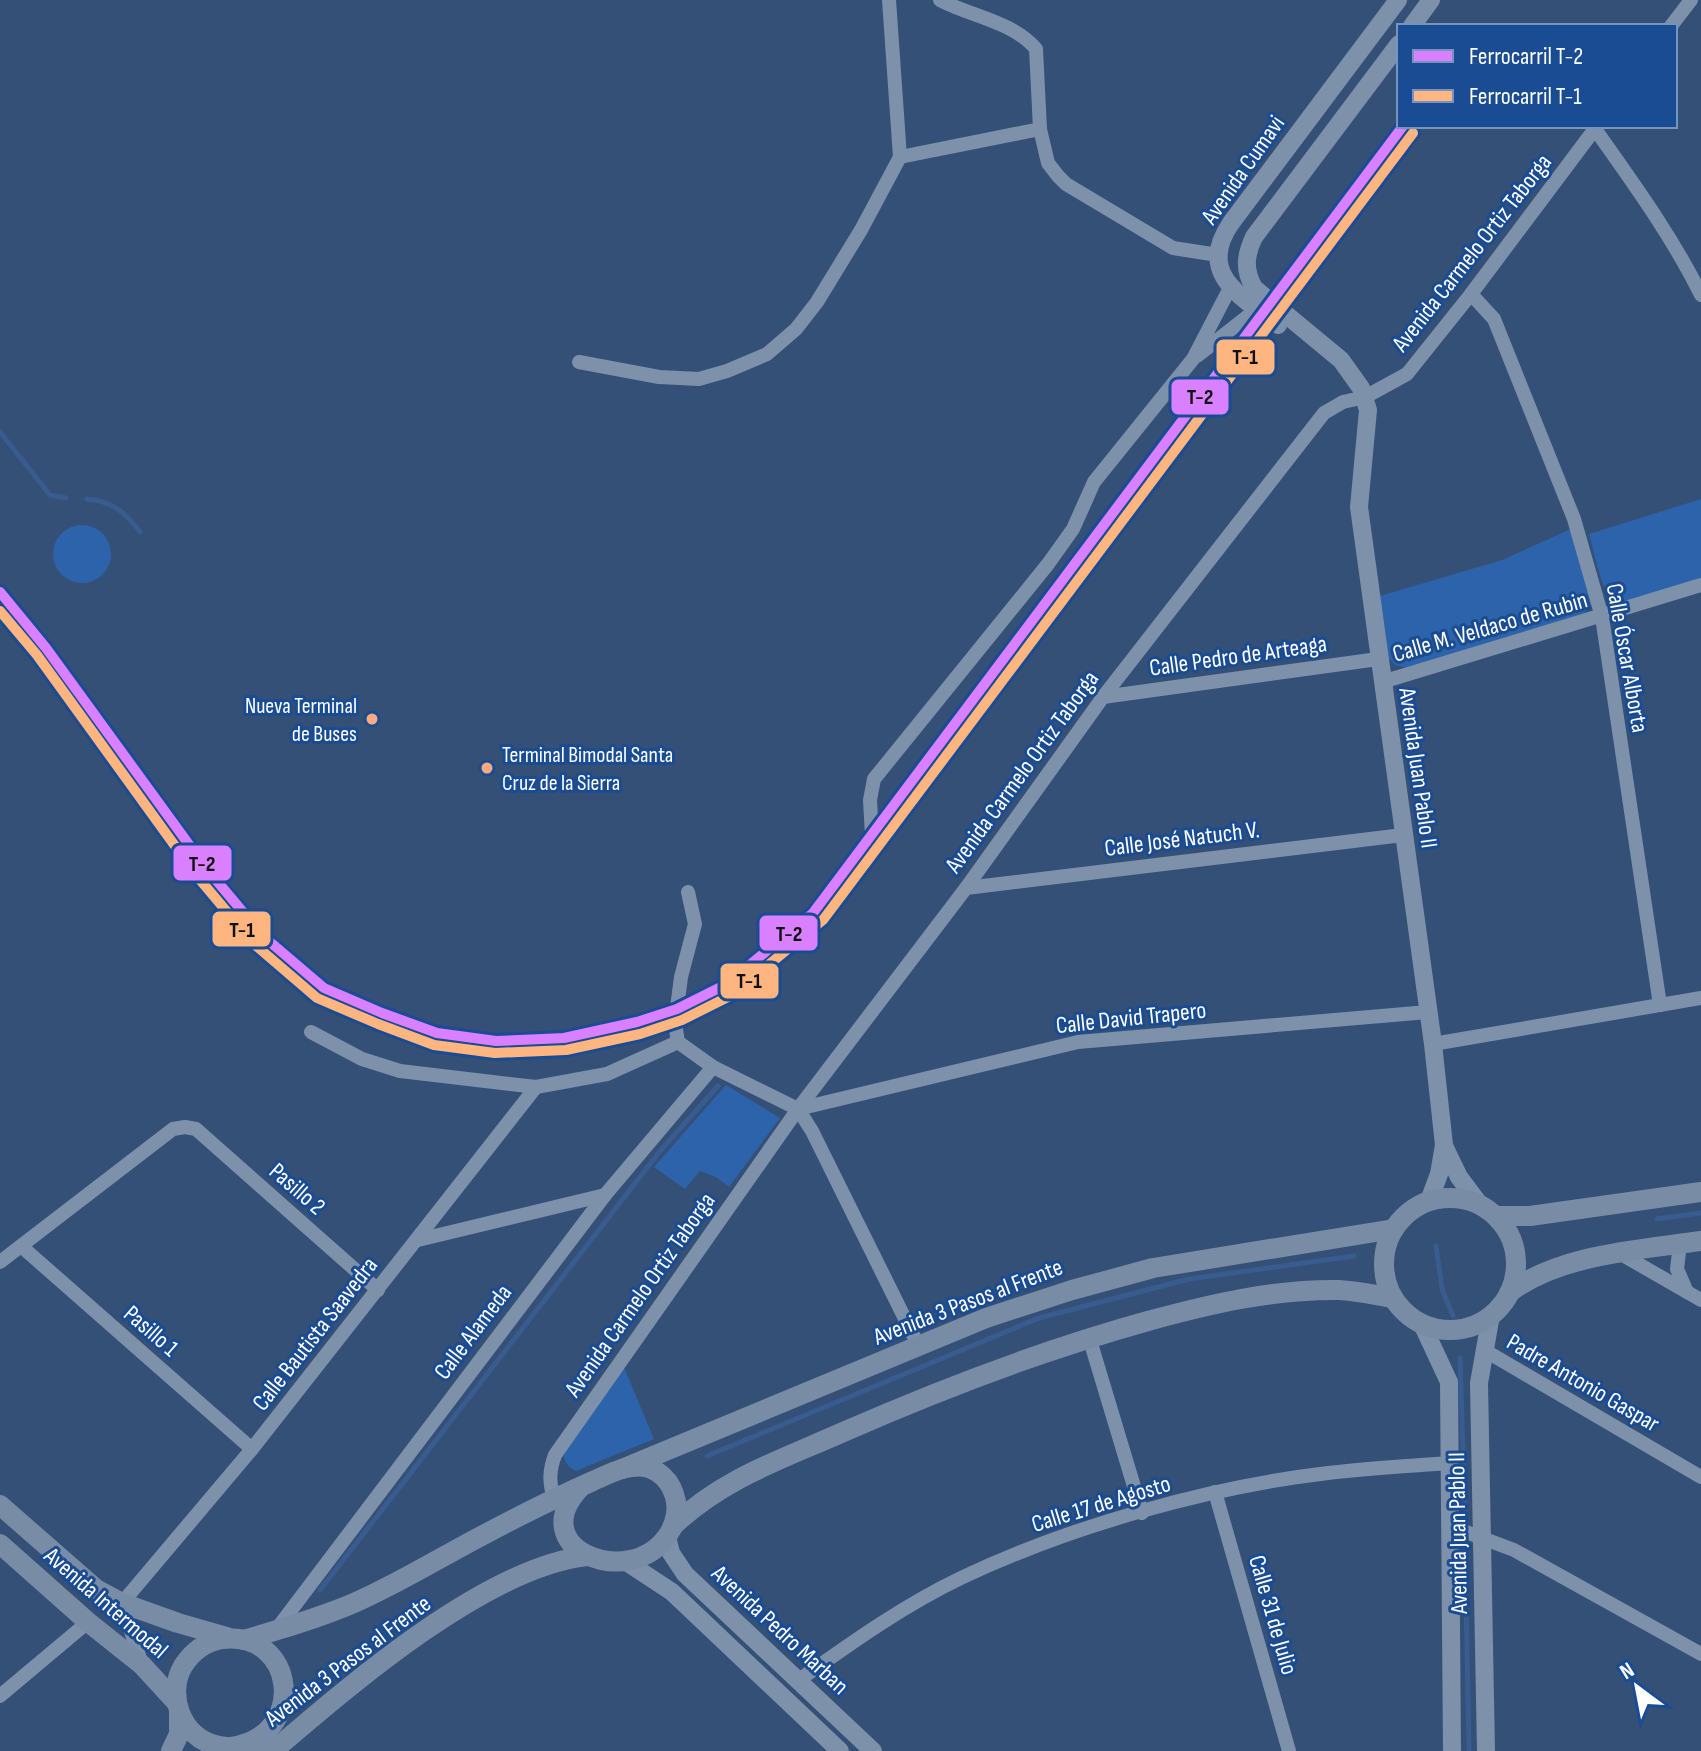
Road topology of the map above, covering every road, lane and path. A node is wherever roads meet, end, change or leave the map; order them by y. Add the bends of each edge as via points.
1 (889, 0) edge
2 (940, 0) edge
3 (1398, 0) edge
4 (1431, 0) edge
5 (1691, 0) edge
6 (1413, 24) edge
7 (1673, 24) edge
8 (1397, 47) edge
9 (1308, 120) junction
10 (1596, 128) edge
11 (1040, 129) junction
12 (1332, 136) junction
13 (900, 157) junction
14 (1218, 255) junction
15 (1231, 286) junction
16 (1471, 294) junction
17 (1701, 295) edge
18 (1257, 309) junction
19 (1193, 359) junction
20 (579, 362) dead end
21 (1355, 379) junction
22 (1365, 397) junction
23 (1701, 585) edge
24 (1602, 617) junction
25 (1378, 659) junction
26 (1382, 682) junction
27 (1103, 697) junction
28 (1403, 835) junction
29 (966, 888) junction
30 (688, 892) dead end
31 (1701, 998) edge
32 (1660, 1005) junction
33 (677, 1009) junction
34 (1428, 1012) junction
35 (311, 1032) dead end
36 (678, 1042) junction
37 (1433, 1044) junction
38 (713, 1067) junction
39 (536, 1087) junction
40 (798, 1109) junction
41 (1444, 1145) junction
42 (1701, 1192) edge
43 (605, 1195) junction
44 (1429, 1201) junction
45 (1488, 1210) junction
46 (1394, 1229) junction
47 (418, 1240) junction
48 (1701, 1241) edge
49 (1680, 1244) junction
50 (21, 1246) junction
51 (1621, 1254) junction
52 (0, 1262) edge
53 (378, 1290) junction
54 (1509, 1293) junction
55 (1694, 1296) edge
56 (1393, 1298) junction
57 (1491, 1315) junction
58 (1422, 1324) junction
59 (1089, 1337) junction
60 (919, 1347) junction
61 (1484, 1350) junction
62 (252, 1449) junction
63 (1449, 1463) junction
64 (622, 1469) junction
65 (1701, 1477) edge
66 (582, 1486) junction
67 (1215, 1492) junction
68 (554, 1499) junction
69 (0, 1505) edge
70 (1142, 1513) junction
71 (1450, 1526) junction
72 (670, 1531) junction
73 (1482, 1540) junction
74 (0, 1544) edge
75 (587, 1556) junction
76 (625, 1561) junction
77 (122, 1603) junction
78 (88, 1622) junction
79 (276, 1630) junction
80 (238, 1639) junction
81 (1701, 1654) edge
82 (142, 1665) junction
83 (799, 1680) junction
84 (0, 1696) edge
85 (284, 1703) junction
86 (178, 1708) junction
87 (231, 1747) junction
88 (275, 1749) edge
89 (171, 1751) edge
90 (840, 1751) edge
91 (873, 1751) edge
92 (1289, 1751) edge
93 (1452, 1751) edge
94 (1486, 1751) edge

1 - 13 street
2 - 11 street via 1006,28 1036,49
3 - 9 street, Avenida Cumavi
4 - 6 street
5 - 7 street
8 - 12 street, Avenida Cumavi
9 - 12 street
9 - 14 street, Avenida Cumavi via 1223,234
10 - 16 street, Avenida Carmelo Ortiz Taborga
10 - 17 street
11 - 13 street
11 - 14 street via 1048,163 1066,184 1173,248
12 - 21 street, Avenida Cumavi via 1254,237 1246,264 1254,288 1341,360
13 - 20 street via 817,302 767,354 699,379
14 - 15 street, Avenida Cumavi via 1218,267
15 - 18 street, Avenida Cumavi
15 - 19 street
16 - 22 street, Avenida Carmelo Ortiz Taborga via 1407,374
16 - 24 street, Calle Óscar Alborta via 1494,319 1574,519
18 - 19 street
18 - 21 street, Avenida Cumavi via 1334,369
19 - 33 street via 1094,482 1073,529 1048,564 874,779 872,835 835,891 795,934 726,988
21 - 22 street, Avenida Cumavi
22 - 25 street, Avenida Juan Pablo II via 1359,507
22 - 27 street, Avenida Carmelo Ortiz Taborga via 1324,413
23 - 24 street, Calle M. Veldaco de Rubin
24 - 26 street, Calle M. Veldaco de Rubin
24 - 32 street, Calle Óscar Alborta
25 - 26 street, Avenida Juan Pablo II
25 - 27 street, Calle Pedro de Arteaga
26 - 28 street, Avenida Juan Pablo II
27 - 29 street, Avenida Carmelo Ortiz Taborga
28 - 29 street, Calle José Natuch V.
28 - 34 street, Avenida Juan Pablo II
29 - 40 street, Avenida Carmelo Ortiz Taborga
30 - 33 street via 695,924
31 - 32 street
32 - 37 street
33 - 36 street
34 - 37 street, Avenida Juan Pablo II
34 - 40 street, Calle David Trapero via 1078,1042
35 - 39 street via 362,1059 400,1071
36 - 38 street
36 - 39 street via 607,1074
37 - 41 street, Avenida Juan Pablo II
38 - 40 street
38 - 43 street, Calle Alameda
39 - 47 street, Calle Bautista Saavedra
40 - 60 street
40 - 68 street, Avenida Carmelo Ortiz Taborga via 555,1455 549,1484
41 - 44 street, Avenida Juan Pablo II
41 - 45 street, Avenida Juan Pablo II via 1459,1177
42 - 45 main road via 1530,1216
43 - 47 street
43 - 79 street, Calle Alameda
44 - 45 main road via 1464,1199
44 - 46 main road
45 - 54 main road via 1506,1229 1515,1252
46 - 56 main road via 1384,1263
46 - 60 main road, Avenida 3 Pasos al Frente via 1153,1268 986,1318
47 - 53 street, Calle Bautista Saavedra
48 - 49 main road
49 - 51 main road
49 - 55 street via 1677,1269
50 - 52 street
50 - 53 street, Pasillo 2 via 173,1129 185,1127 196,1129
50 - 62 street, Pasillo 1
51 - 54 main road via 1545,1270
51 - 55 street
53 - 62 street, Calle Bautista Saavedra
54 - 57 main road
56 - 58 main road
56 - 59 main road via 1341,1290 1299,1291 1207,1305
57 - 58 main road via 1465,1328
57 - 61 street, Avenida Juan Pablo II
58 - 63 street, Avenida Juan Pablo II via 1449,1382
59 - 70 street
59 - 72 main road via 951,1387 747,1475 698,1502
60 - 64 main road, Avenida 3 Pasos al Frente
61 - 65 street, Padre Antonio Gaspar
61 - 73 street, Avenida Juan Pablo II via 1479,1383
62 - 77 street, Calle Bautista Saavedra
63 - 67 street, Calle 17 de Agosto via 1328,1473
63 - 71 street, Avenida Juan Pablo II
64 - 66 main road
64 - 72 main road via 650,1468 671,1486 676,1499
66 - 68 main road, Avenida 3 Pasos al Frente
66 - 75 main road via 563,1518 569,1541
67 - 70 street, Calle 17 de Agosto
67 - 92 street, Calle 31 de Julio
68 - 79 main road, Avenida 3 Pasos al Frente via 354,1602
69 - 77 main road, Avenida Intermodal via 96,1589
70 - 83 street, Calle 17 de Agosto via 1050,1540 961,1578 877,1624
71 - 73 street
71 - 93 street, Avenida Juan Pablo II
72 - 76 main road via 641,1556
72 - 83 street, Avenida Pedro Marban via 671,1553 685,1574
73 - 81 street via 1514,1550
73 - 94 street, Avenida Juan Pablo II
74 - 78 main road, Avenida Intermodal
75 - 76 main road
75 - 88 main road, Avenida 3 Pasos al Frente via 548,1565 451,1615 403,1646
76 - 90 street, Avenida Pedro Marban via 672,1592
77 - 80 main road, Avenida Intermodal
77 - 82 street
78 - 82 main road, Avenida Intermodal
78 - 84 street
79 - 80 main road, Avenida 3 Pasos al Frente
80 - 85 main road via 277,1663
80 - 86 main road via 215,1640 189,1657 178,1679
82 - 86 main road, Avenida Intermodal
83 - 91 street, Avenida Pedro Marban
85 - 87 main road via 271,1729 246,1745
85 - 88 main road
86 - 87 main road via 199,1738
86 - 89 main road via 179,1734
87 - 88 main road

